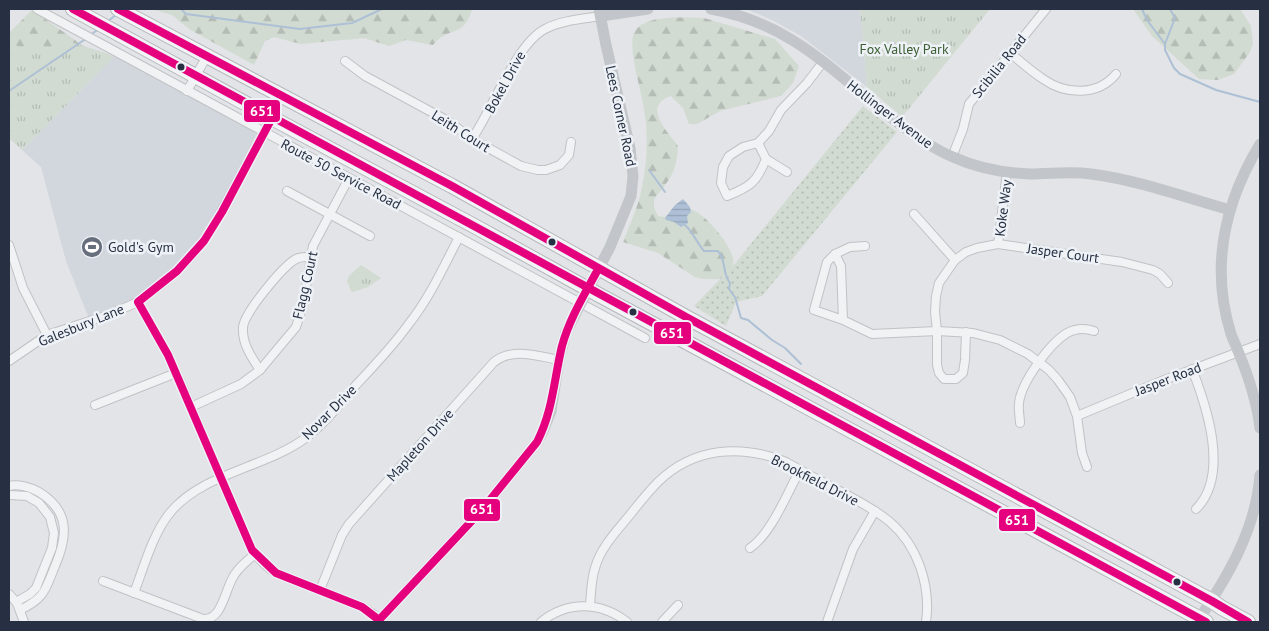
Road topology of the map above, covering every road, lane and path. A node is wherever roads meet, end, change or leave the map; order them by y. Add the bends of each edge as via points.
1 (37, 9) edge
2 (73, 9) edge
3 (118, 9) edge
4 (648, 9) edge
5 (711, 9) edge
6 (1046, 9) edge
7 (600, 12) edge
8 (1010, 53) junction
9 (207, 56) junction
10 (345, 61) dead end
11 (823, 62) junction
12 (1116, 74) dead end
13 (196, 76) junction
14 (187, 91) junction
15 (272, 118) junction
16 (265, 132) junction
17 (472, 139) junction
18 (571, 142) dead end
19 (758, 144) junction
20 (1260, 144) edge
21 (952, 157) junction
22 (766, 159) junction
23 (787, 172) dead end
24 (1007, 172) junction
25 (350, 178) junction
26 (287, 191) dead end
27 (1230, 210) junction
28 (330, 213) junction
29 (914, 214) dead end
30 (370, 236) dead end
31 (458, 237) junction
32 (998, 244) junction
33 (865, 246) dead end
34 (9, 249) edge
35 (836, 254) junction
36 (311, 257) junction
37 (955, 260) junction
38 (599, 268) junction
39 (1168, 283) dead end
40 (588, 289) junction
41 (138, 302) junction
42 (581, 303) junction
43 (843, 320) junction
44 (937, 331) junction
45 (1094, 331) dead end
46 (966, 332) junction
47 (47, 335) junction
48 (645, 338) dead end
49 (1260, 344) edge
50 (1238, 352) junction
51 (559, 360) junction
52 (9, 361) edge
53 (1040, 362) junction
54 (1192, 369) junction
55 (260, 370) junction
56 (176, 373) junction
57 (95, 405) dead end
58 (191, 407) junction
59 (1077, 416) junction
60 (1020, 423) dead end
61 (1260, 428) edge
62 (1087, 467) dead end
63 (800, 470) junction
64 (1260, 475) edge
65 (220, 478) junction
66 (9, 486) edge
67 (9, 495) edge
68 (1196, 509) dead end
69 (875, 511) junction
70 (750, 548) dead end
71 (255, 554) junction
72 (103, 581) dead end
73 (320, 590) junction
74 (134, 593) junction
75 (9, 594) edge
76 (1212, 601) junction
77 (16, 602) junction
78 (678, 605) dead end
79 (590, 606) junction
80 (20, 610) junction
81 (379, 621) edge
82 (1200, 621) edge
83 (24, 622) edge
84 (540, 622) edge
85 (627, 622) edge
86 (662, 622) edge
87 (827, 622) edge
88 (926, 622) edge
89 (1248, 622) edge

1 - 14 street, Route 50 Service Road
2 - 13 highway
3 - 9 highway
4 - 7 street
5 - 11 street, Hollinger Avenue via 738,14 770,26
6 - 8 street, Scibilia Road
7 - 17 street, Bokel Drive via 560,23 534,36
7 - 38 street, Lees Corner Road via 633,176 631,196
8 - 12 street via 1043,80 1070,90 1101,88
8 - 21 street, Scibilia Road via 969,104
9 - 13 street
9 - 38 highway
10 - 17 street, Leith Court via 365,76 448,121
11 - 19 street via 781,110
11 - 21 street, Hollinger Avenue via 918,138
13 - 14 street
13 - 15 highway
14 - 16 street, Route 50 Service Road
15 - 16 street, Galesbury Lane
15 - 40 highway
16 - 25 street, Route 50 Service Road
16 - 41 street, Galesbury Lane via 204,241 177,271
17 - 18 street, Leith Court via 521,166 538,170 560,165 569,154
19 - 22 street
19 - 22 street via 743,147 729,156 723,167 721,183 728,196 752,185
20 - 27 street via 1243,175
21 - 24 street, Hollinger Avenue
22 - 23 street
24 - 27 street, Hollinger Avenue via 1070,172 1108,177
24 - 32 street, Koke Way
25 - 28 street, Flagg Court
25 - 31 street, Route 50 Service Road
26 - 28 street
27 - 50 street via 1222,249 1222,286 1226,316
28 - 30 street
28 - 36 street, Flagg Court via 313,246
29 - 37 street
31 - 42 street, Route 50 Service Road
31 - 65 street, Novar Drive via 409,325 328,417 290,448
32 - 37 street, Jasper Court via 966,252
32 - 39 street, Jasper Court via 1122,262 1153,270
33 - 35 street via 850,247
34 - 47 street via 22,288
35 - 43 street via 841,266
35 - 43 street via 828,262 814,310
36 - 55 street, Flagg Court via 296,327
36 - 55 street via 295,259 279,274 242,326 250,356
37 - 44 street, Jasper Court via 939,283 935,312
38 - 40 street, Lees Corner Road
38 - 76 highway
40 - 42 street, Lees Corner Road
40 - 82 highway
41 - 47 street, Galesbury Lane
41 - 56 street
42 - 48 street, Route 50 Service Road
42 - 51 street, Lees Corner Road via 566,332
43 - 44 street via 872,334
44 - 46 street
44 - 46 street, Jasper Court via 938,373 944,379 956,379 963,373
45 - 53 street via 1080,329 1067,334
46 - 53 street via 1000,340
47 - 52 street, Galesbury Lane
49 - 50 street, Jasper Road
50 - 54 street, Jasper Road
50 - 61 street via 1255,401
51 - 73 street, Mapleton Drive via 514,353 494,362 349,524
51 - 81 street, Lees Corner Road via 551,411 537,442 481,511
53 - 59 street via 1063,386
53 - 60 street via 1025,382 1019,403
54 - 59 street, Jasper Road
54 - 68 street via 1209,420 1212,451 1209,489
55 - 58 street, Flagg Court via 240,384
56 - 57 street
56 - 58 street
58 - 65 street
59 - 62 street
63 - 69 street, Brookfield Drive
63 - 70 street via 766,532
63 - 79 street, Brookfield Drive via 772,457 735,451 703,455 668,473 649,491 602,551 593,577
64 - 76 street via 1256,505 1245,537
65 - 71 street
65 - 74 street, Novar Drive via 191,494 170,513 159,531
66 - 80 street via 34,489 48,498 60,513 65,534 44,594
67 - 77 street via 27,496 39,503 50,518 54,533 52,548 36,588
69 - 87 street via 853,549
69 - 88 street, Brookfield Drive via 896,528 916,556 926,586
71 - 73 street via 276,573
71 - 74 street via 235,573 218,613 210,619
72 - 74 street
73 - 81 street via 362,607
75 - 77 street
76 - 82 street
76 - 89 highway
77 - 80 street
78 - 86 street
79 - 84 street via 566,608
79 - 85 street via 609,611
80 - 83 street

